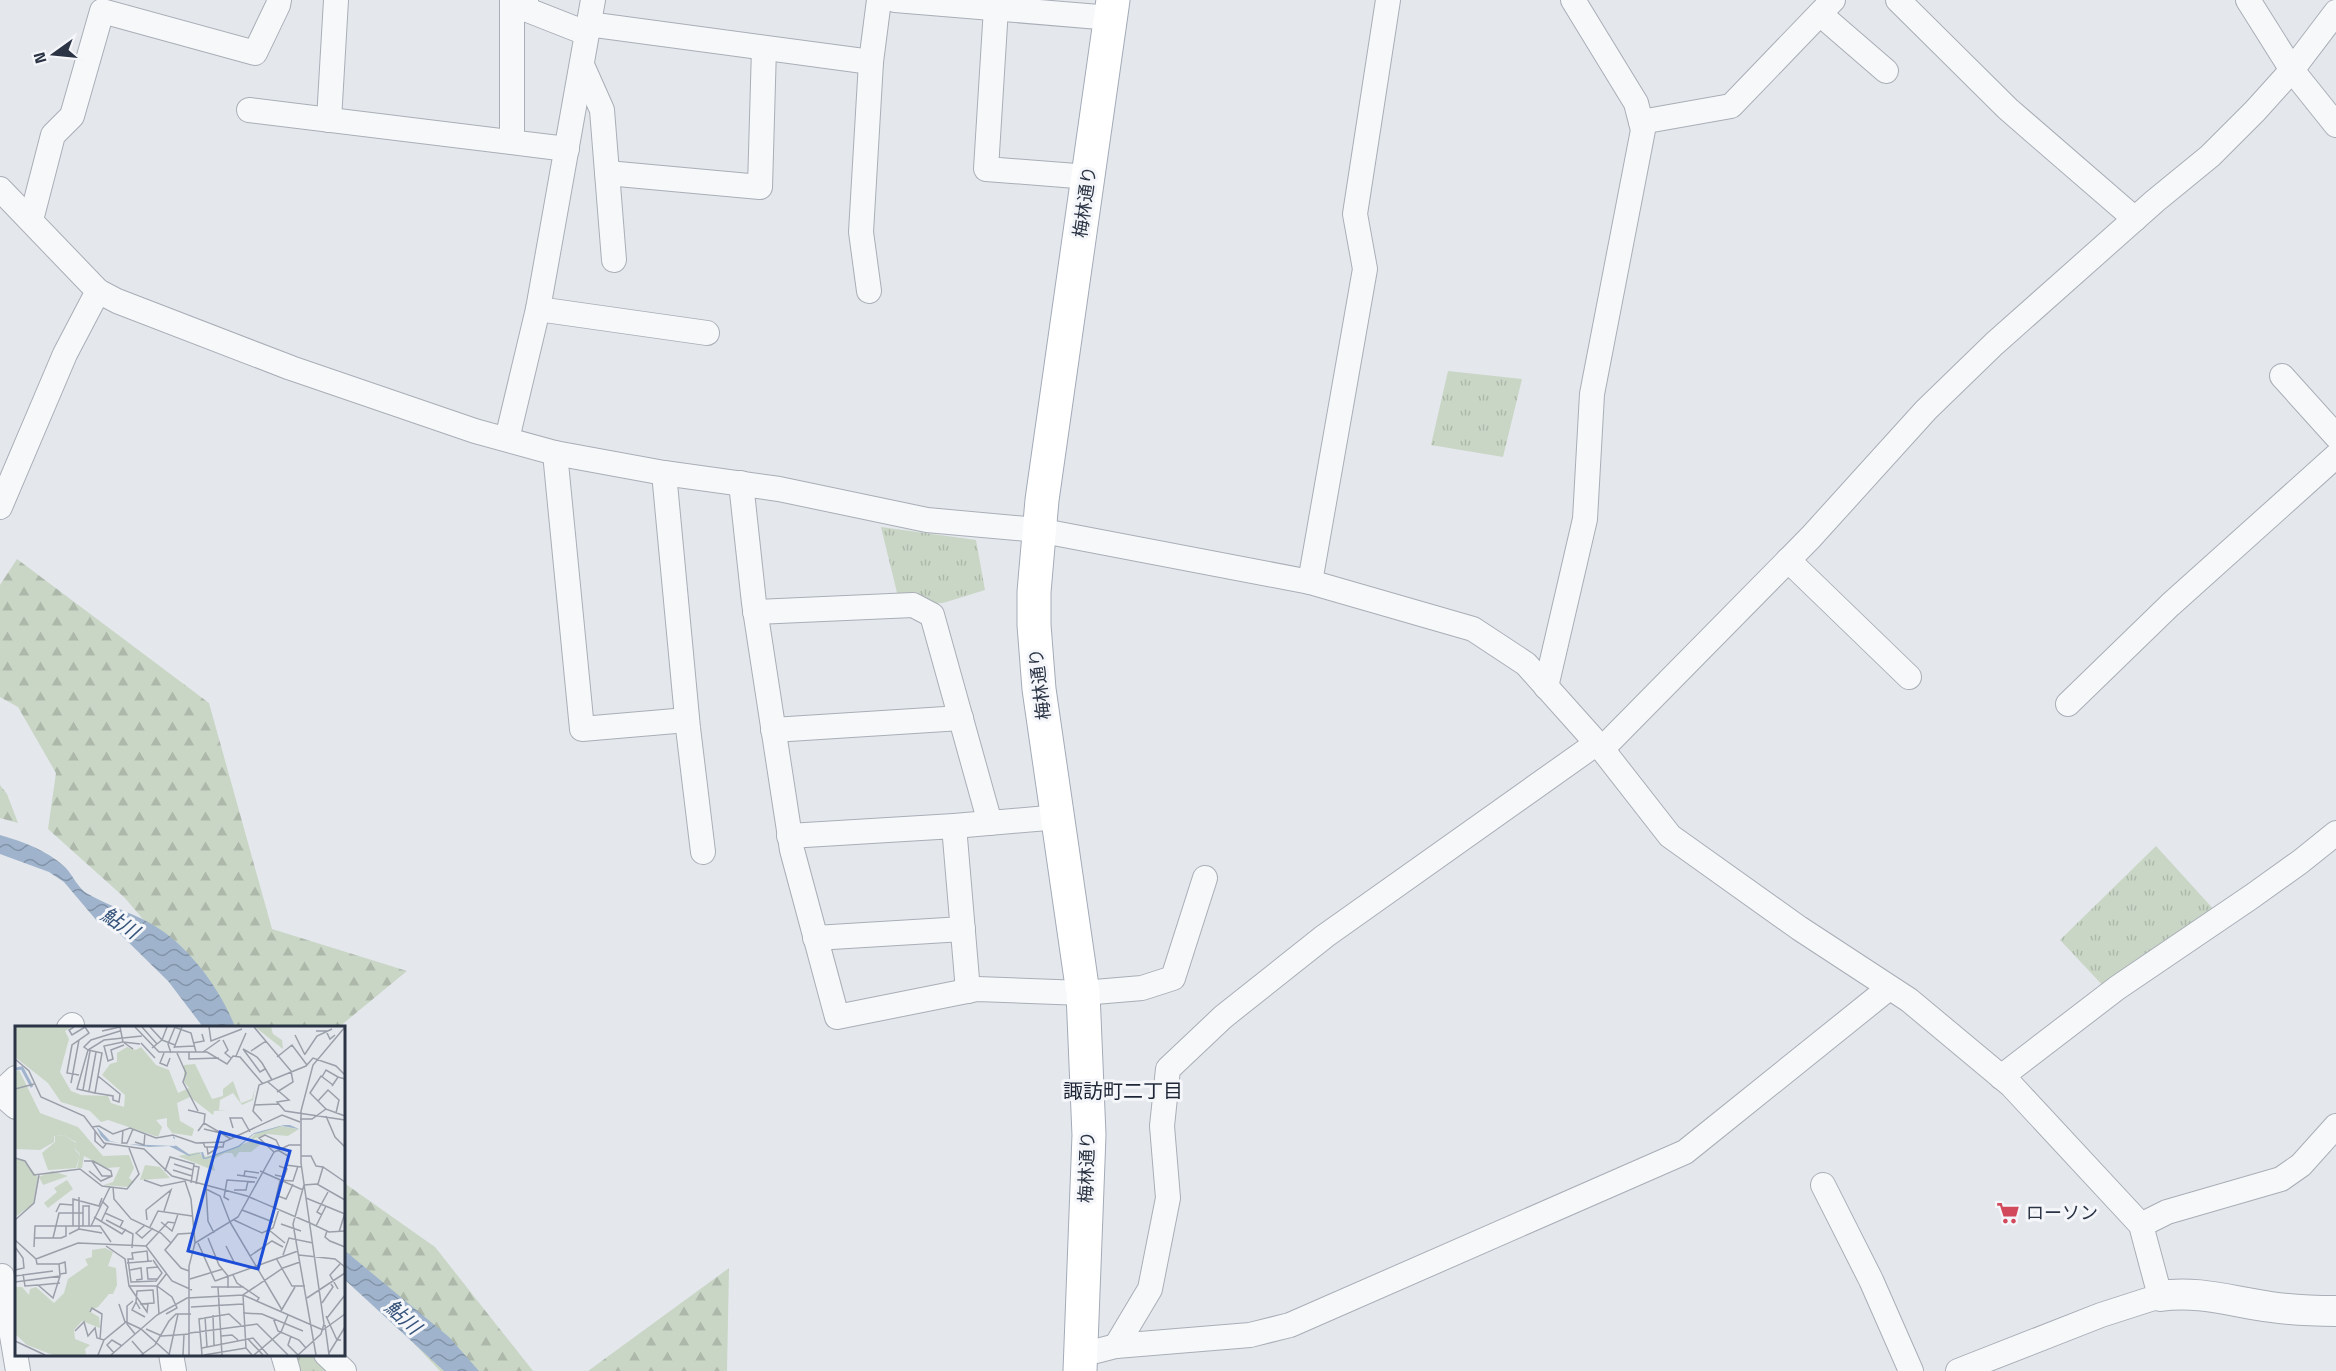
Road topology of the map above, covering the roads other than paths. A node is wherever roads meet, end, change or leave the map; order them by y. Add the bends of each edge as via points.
1 (279, 0) edge
2 (336, 0) edge
3 (593, 0) edge
4 (879, 0) edge
5 (895, 0) edge
6 (1388, 0) edge
7 (1573, 0) edge
8 (1898, 0) edge
9 (2248, 0) edge
10 (518, 3) edge
11 (1826, 7) edge
12 (996, 8) junction
13 (1112, 9) edge
14 (2336, 12) edge
15 (587, 29) junction
16 (764, 48) junction
17 (871, 62) junction
18 (582, 65) junction
19 (2292, 70) junction
20 (1886, 71) dead end
21 (249, 110) dead end
22 (329, 120) junction
23 (1641, 122) junction
24 (2336, 125) edge
25 (512, 142) junction
26 (567, 149) junction
27 (607, 173) junction
28 (1089, 177) junction
29 (0, 189) edge
30 (2135, 219) junction
31 (31, 220) junction
32 (614, 260) dead end
33 (98, 291) junction
34 (869, 291) dead end
35 (538, 309) junction
36 (707, 333) dead end
37 (2282, 376) dead end
38 (2336, 436) edge
39 (507, 439) junction
40 (555, 453) junction
41 (2336, 456) edge
42 (664, 473) junction
43 (741, 483) junction
44 (0, 507) edge
45 (1038, 530) junction
46 (1788, 560) junction
47 (1311, 582) junction
48 (755, 612) junction
49 (1909, 677) dead end
50 (1546, 687) junction
51 (2068, 704) dead end
52 (961, 718) junction
53 (687, 720) junction
54 (773, 730) junction
55 (1599, 746) junction
56 (1059, 817) junction
57 (990, 823) junction
58 (954, 826) junction
59 (2336, 833) edge
60 (789, 836) junction
61 (703, 852) dead end
62 (1205, 878) dead end
63 (963, 929) junction
64 (815, 938) junction
65 (1889, 988) junction
66 (968, 991) junction
67 (1083, 993) junction
68 (2001, 1077) junction
69 (15, 1079) edge
70 (0, 1093) edge
71 (15, 1106) edge
72 (2336, 1126) edge
73 (1823, 1185) dead end
74 (2141, 1225) junction
75 (6, 1272) edge
76 (2160, 1296) junction
77 (2336, 1311) edge
78 (15, 1346) edge
79 (1116, 1346) junction
80 (16, 1356) edge
81 (171, 1356) edge
82 (284, 1356) edge
83 (328, 1356) edge
84 (1080, 1363) edge
85 (1990, 1366) edge
86 (18, 1371) edge
87 (174, 1371) edge
88 (288, 1371) edge
89 (344, 1371) edge
90 (1911, 1371) edge
91 (1958, 1371) edge

1 - 31 street via 255,53 102,11 72,116 53,135
2 - 22 street
3 - 15 street
4 - 17 street
5 - 12 street
6 - 47 street via 1355,214 1365,269
7 - 23 street via 1636,103
8 - 30 street via 2008,109
9 - 19 street
10 - 15 street
10 - 25 street
11 - 20 street
11 - 23 street via 1731,106
12 - 13 street
12 - 28 street via 986,169
13 - 28 main road, 梅林通り
14 - 19 street
15 - 16 street
15 - 18 street
16 - 17 street
16 - 27 street via 760,187
17 - 34 street via 861,232
18 - 26 street
18 - 27 street via 602,110
19 - 24 street
19 - 30 street via 2210,156
21 - 22 street
22 - 25 street
23 - 50 street via 1643,130 1592,394 1585,519
25 - 26 street
26 - 35 street
27 - 32 street
28 - 45 main road, 梅林通り
29 - 31 street
30 - 46 street via 1926,410
31 - 33 street
33 - 39 street via 291,368
33 - 44 street via 65,354
35 - 36 street
35 - 39 street
37 - 38 street
39 - 40 street
40 - 42 street
40 - 53 street via 582,729
41 - 51 street
42 - 43 street
42 - 53 street
43 - 45 street via 927,520
43 - 48 street
45 - 47 street
45 - 56 main road, 梅林通り via 1036,652
46 - 49 street
46 - 55 street
47 - 50 street via 1473,629 1526,664
48 - 52 street via 913,605 932,615
48 - 54 street
50 - 55 street
52 - 54 street
52 - 57 street
53 - 61 street
54 - 60 street
55 - 65 street via 1670,836
55 - 79 street via 1325,936 1223,1017 1168,1069 1162,1126 1166,1210 1150,1289
56 - 57 street
56 - 67 main road, 梅林通り
57 - 58 street
58 - 60 street
58 - 63 street
59 - 68 street via 2252,897 2117,988
60 - 64 street
62 - 67 street via 1173,978 1142,988
63 - 64 street
63 - 66 street
64 - 66 street via 837,1017
65 - 68 street via 1909,1000
65 - 79 street via 1686,1152 1290,1325 1250,1335
66 - 67 street
67 - 84 main road, 梅林通り via 1089,1136
68 - 74 street
69 - 70 street
70 - 71 street
72 - 74 street via 2301,1165 2281,1179 2167,1212
73 - 90 street
74 - 76 street
75 - 78 street
76 - 77 street via 2201,1294 2271,1307
76 - 85 street via 2101,1315
79 - 84 street
80 - 86 street
81 - 87 street
82 - 88 street
83 - 89 street
85 - 91 street

